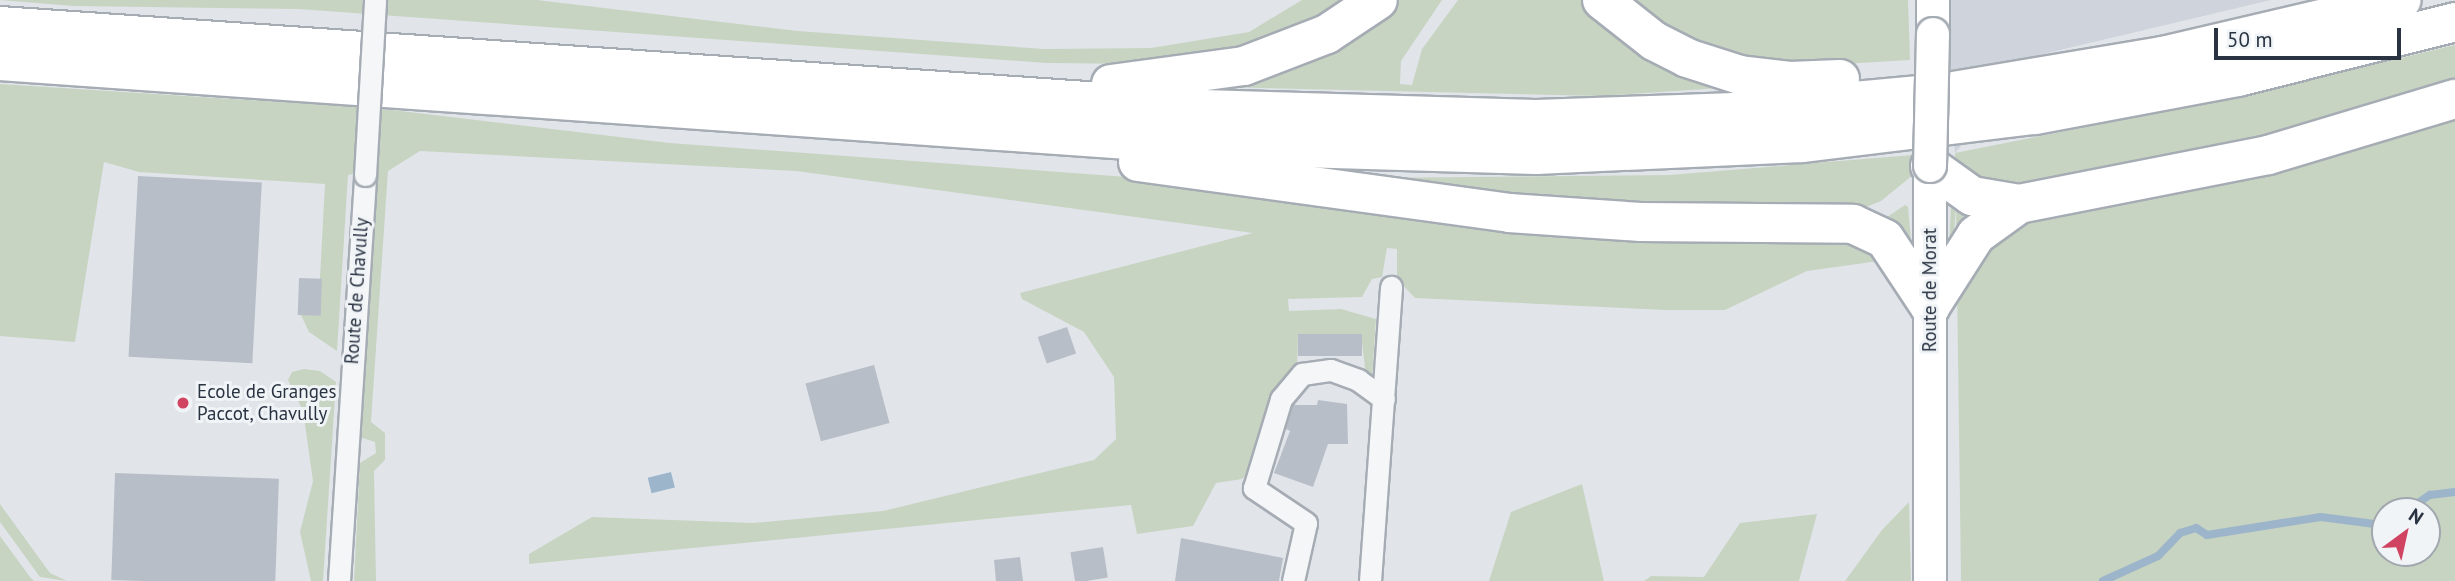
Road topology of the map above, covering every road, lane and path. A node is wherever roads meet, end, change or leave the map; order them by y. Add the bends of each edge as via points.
1 (375, 0) edge
2 (1378, 0) edge
3 (1602, 0) edge
4 (1933, 0) edge
5 (2402, 0) edge
6 (2455, 22) edge
7 (0, 26) edge
8 (0, 61) edge
9 (2097, 69) junction
10 (975, 94) junction
11 (2455, 99) edge
12 (946, 128) junction
13 (1930, 166) junction
14 (2019, 204) junction
15 (1391, 287) dead end
16 (1930, 307) junction
17 (1384, 399) junction
18 (339, 581) edge
19 (1293, 581) edge
20 (1370, 581) edge
21 (1930, 581) edge

1 - 18 street, Route de Chavully, bridge
2 - 10 highway via 1327,34 1244,66 1153,81
3 - 9 highway via 1654,41 1687,58 1740,75 1790,81 2009,63
4 - 13 main road, Route de Morat, bridge
5 - 9 highway
6 - 12 highway via 2306,62 2102,104 1934,130 1762,146 1590,154 1401,154
7 - 10 highway
8 - 12 highway
9 - 10 highway via 1941,93 1803,107 1589,118 1336,116
11 - 14 highway via 2221,166
12 - 16 highway via 1195,172 1470,209 1641,222 1830,221 1872,231 1898,254
13 - 14 highway via 1972,196
13 - 16 main road, Route de Morat
14 - 16 highway via 1976,235
15 - 17 street
16 - 21 main road, Route de Morat
17 - 19 street via 1358,380 1331,370 1302,374 1281,399 1254,488 1306,523
17 - 20 street

